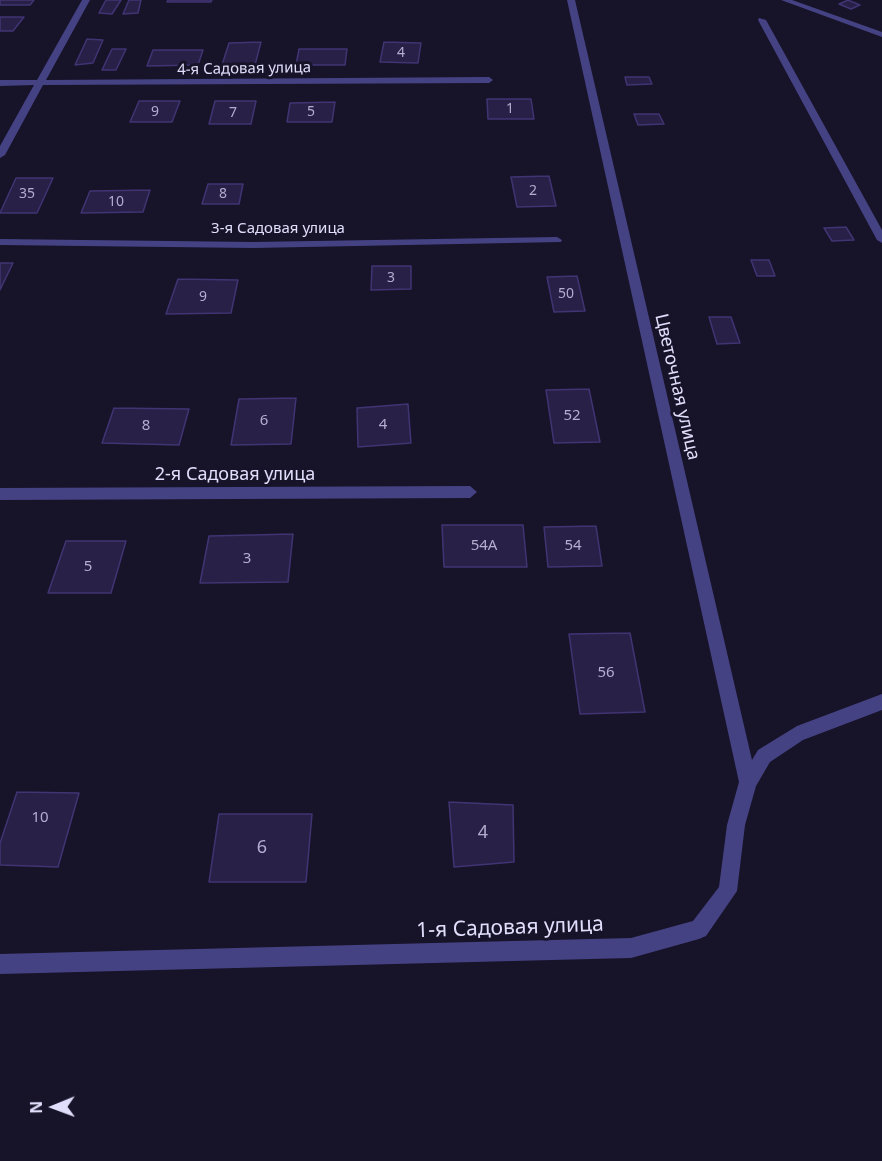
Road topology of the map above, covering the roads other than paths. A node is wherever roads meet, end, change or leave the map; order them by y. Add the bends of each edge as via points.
1 (86, 0) edge
2 (571, 0) edge
3 (785, 0) edge
4 (762, 20) dead end
5 (882, 35) edge
6 (489, 80) dead end
7 (0, 83) edge
8 (40, 84) junction
9 (0, 155) edge
10 (557, 240) dead end
11 (882, 240) edge
12 (0, 242) edge
13 (470, 492) dead end
14 (0, 494) edge
15 (882, 702) edge
16 (748, 782) junction
17 (0, 964) edge

1 - 8 street
2 - 16 street, Цветочная улица
3 - 5 street
4 - 11 street
6 - 8 street, 4-я Садовая улица
7 - 8 street, 4-я Садовая улица
8 - 9 street
10 - 12 street, 3-я Садовая улица via 253,245
13 - 14 street, 2-я Садовая улица
15 - 16 street, 1-я Садовая улица via 796,734 764,756
16 - 17 street, 1-я Садовая улица via 736,825 728,891 699,929 631,948

